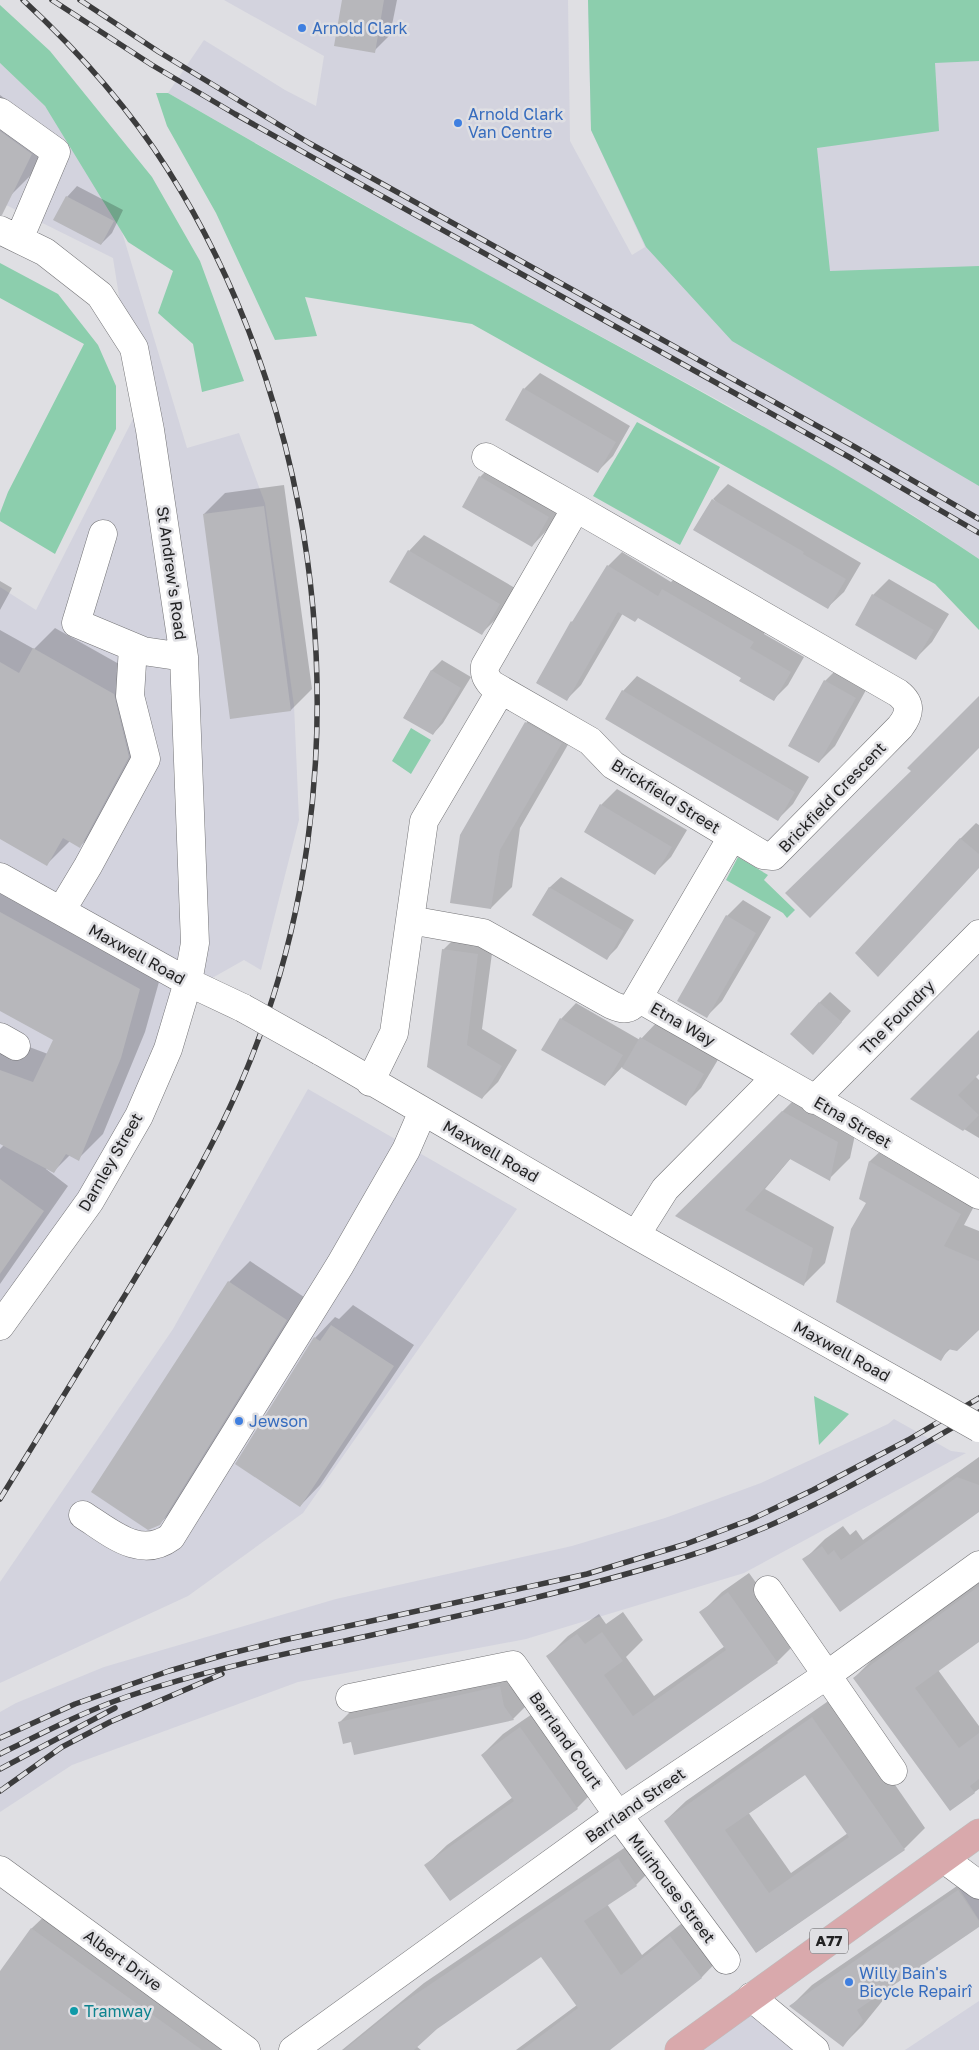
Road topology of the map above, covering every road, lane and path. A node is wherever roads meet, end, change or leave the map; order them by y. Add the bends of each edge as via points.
1 (0, 112) edge
2 (10, 234) edge
3 (486, 457) dead end
4 (576, 508) junction
5 (103, 534) dead end
6 (133, 647) junction
7 (184, 657) junction
8 (501, 690) junction
9 (732, 837) junction
10 (0, 877) edge
11 (60, 911) junction
12 (410, 920) junction
13 (979, 934) edge
14 (188, 982) junction
15 (638, 998) junction
16 (727, 1050) joint
17 (775, 1078) junction
18 (370, 1082) junction
19 (814, 1100) junction
20 (423, 1111) junction
21 (979, 1195) edge
22 (636, 1235) junction
23 (0, 1326) edge
24 (979, 1428) edge
25 (83, 1515) dead end
26 (979, 1565) edge
27 (768, 1590) dead end
28 (826, 1674) junction
29 (350, 1698) dead end
30 (893, 1771) dead end
31 (618, 1815) junction
32 (979, 1833) edge
33 (944, 1859) junction
34 (0, 1870) edge
35 (979, 1885) edge
36 (726, 1960) dead end
37 (751, 1997) junction
38 (246, 2050) edge
39 (293, 2050) edge
40 (679, 2050) edge
41 (815, 2050) edge

1 - 2 street via 56,152
2 - 7 street, St Andrew's Road via 45,252 100,295 134,348 150,430
3 - 4 street, Brickfield Crescent
4 - 8 street via 485,666 487,679
4 - 9 street, Brickfield Crescent via 898,693 909,706 908,716 900,727 779,852 763,856
5 - 6 street via 76,623
6 - 7 street
6 - 11 street via 130,696 146,759
7 - 14 street, St Andrew's Road via 195,943
8 - 9 street, Brickfield Street via 590,741 613,765
8 - 12 street via 424,821
9 - 15 street
10 - 11 street, Maxwell Road
11 - 14 street, Maxwell Road
12 - 15 street via 483,933 618,1008 630,1008
12 - 18 street via 394,1033
13 - 19 street, The Foundry
14 - 18 street, Maxwell Road, bridge via 244,1008
14 - 23 street, Darnley Street via 168,1048 139,1116 90,1201
15 - 16 street, Etna Way
16 - 17 street, Etna Street
17 - 19 street, Etna Street
17 - 22 street via 665,1189
18 - 20 street, Maxwell Road
19 - 21 street, Etna Street
20 - 22 street, Maxwell Road
20 - 25 street via 406,1150 340,1265 171,1537 162,1544 137,1546
22 - 24 street, Maxwell Road, bridge
26 - 28 street, Barrland Street
27 - 28 street
28 - 30 street
28 - 31 street, Barrland Street
29 - 31 street, Barrland Court via 513,1665
31 - 36 street, Muirhouse Street
31 - 39 street, Barrland Street
32 - 33 main road, A77
33 - 35 street
33 - 37 main road, A77
34 - 38 street, Albert Drive
37 - 40 main road, A77
37 - 41 street

